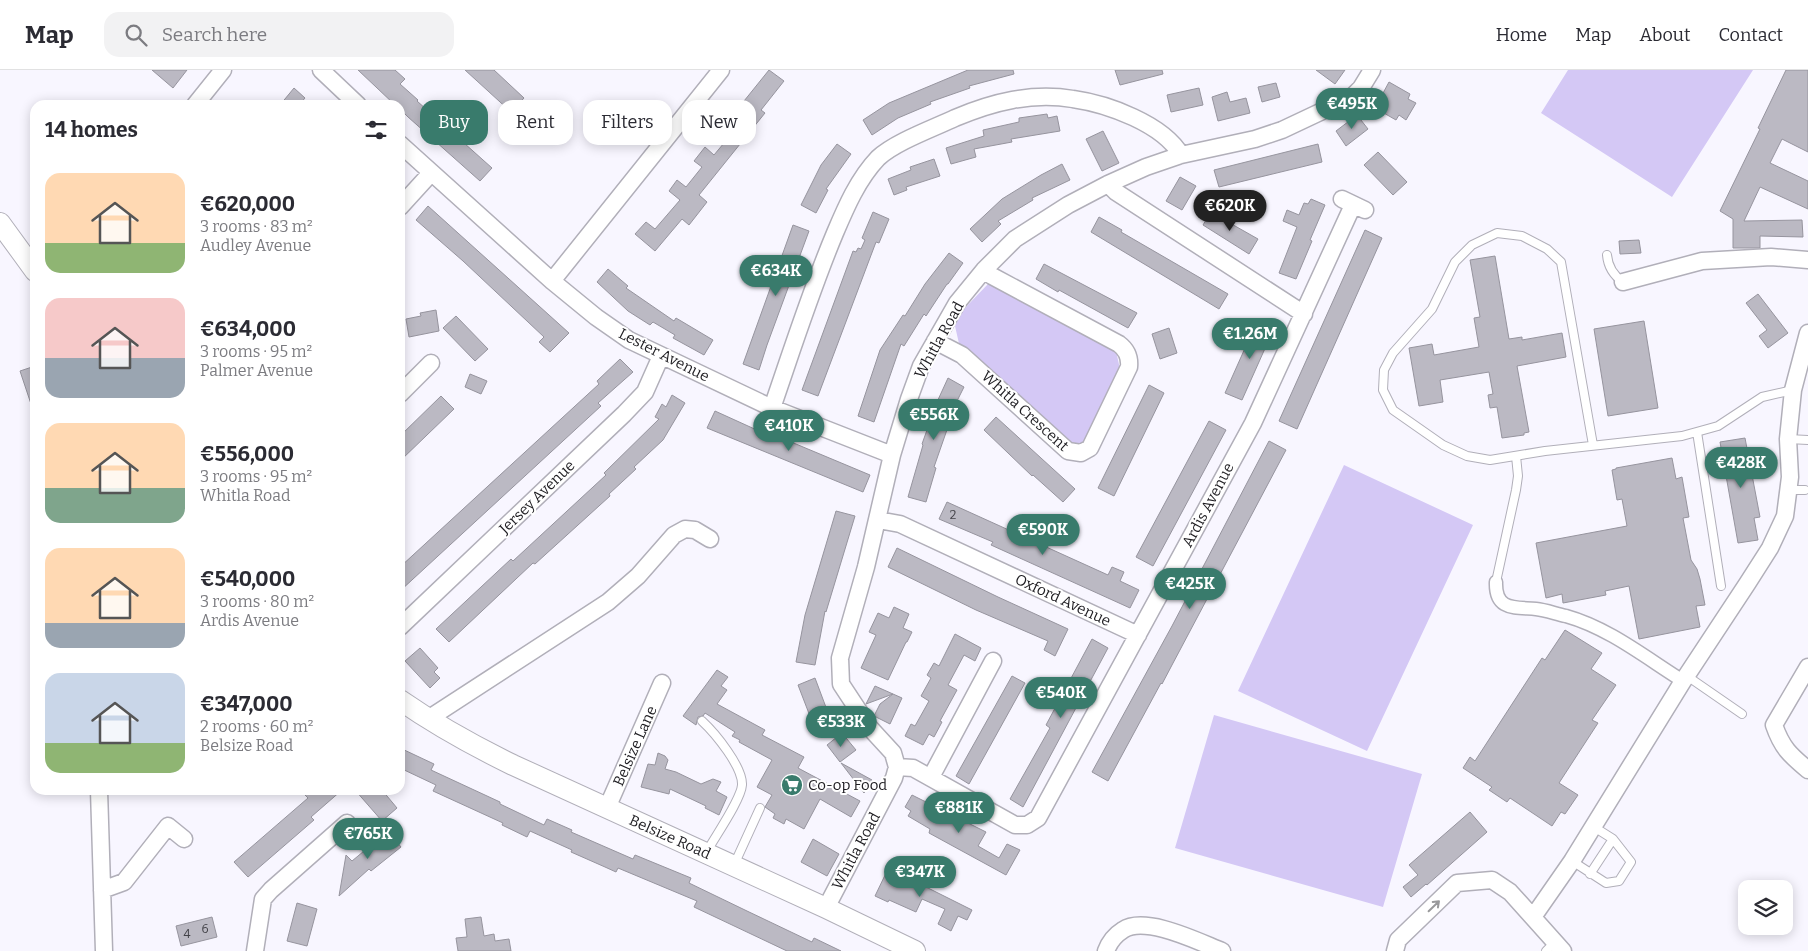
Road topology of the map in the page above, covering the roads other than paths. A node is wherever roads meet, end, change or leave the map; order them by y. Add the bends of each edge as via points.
1 (223, 70) edge
2 (321, 70) edge
3 (722, 70) edge
4 (1372, 70) edge
5 (199, 100) edge
6 (353, 100) edge
7 (405, 149) edge
8 (1181, 155) junction
9 (431, 173) junction
10 (1108, 184) junction
11 (405, 202) edge
12 (1353, 205) dead end
13 (0, 222) edge
14 (1607, 255) dead end
15 (1808, 260) edge
16 (30, 264) edge
17 (984, 270) junction
18 (552, 281) junction
19 (1623, 282) joint
20 (1304, 314) junction
21 (1808, 333) edge
22 (936, 341) junction
23 (661, 356) junction
24 (431, 363) dead end
25 (405, 389) edge
26 (1793, 390) junction
27 (772, 408) junction
28 (1697, 432) junction
29 (1788, 439) junction
30 (1808, 440) edge
31 (1593, 445) junction
32 (892, 455) junction
33 (1516, 456) junction
34 (1788, 490) junction
35 (1805, 490) dead end
36 (878, 520) junction
37 (710, 539) dead end
38 (1496, 582) joint
39 (1721, 586) dead end
40 (405, 623) edge
41 (1138, 635) junction
42 (993, 661) dead end
43 (1807, 670) edge
44 (1685, 679) junction
45 (662, 683) dead end
46 (405, 703) edge
47 (1742, 714) dead end
48 (428, 719) junction
49 (702, 721) dead end
50 (897, 767) junction
51 (1808, 770) edge
52 (932, 777) junction
53 (99, 795) edge
54 (607, 808) junction
55 (760, 808) dead end
56 (347, 823) dead end
57 (1594, 827) junction
58 (184, 839) dead end
59 (1613, 839) junction
60 (706, 853) junction
61 (1572, 861) junction
62 (734, 866) junction
63 (1590, 874) junction
64 (102, 890) junction
65 (826, 908) junction
66 (1533, 917) junction
67 (1396, 945) edge
68 (1555, 948) edge
69 (104, 951) edge
70 (255, 951) edge
71 (915, 951) edge
72 (1106, 951) edge
73 (1222, 951) edge

1 - 5 street
2 - 6 street
3 - 18 street
4 - 8 street, Whitla Road via 1352,97 1290,127 1255,139
7 - 9 street, Lester Avenue
8 - 10 street, Whitla Road
8 - 27 street via 1159,132 1124,113 1083,100 1047,96 990,104 895,147 875,162 850,200 823,262
9 - 11 street
9 - 18 street, Lester Avenue
10 - 17 street, Whitla Road via 1015,239
10 - 20 street
12 - 20 street, Ardis Avenue
13 - 16 street
14 - 19 lane via 1615,277
15 - 19 street via 1771,257 1702,261
17 - 22 street, Whitla Road via 958,303
17 - 22 street, Whitla Crescent via 1127,351 1129,367 1090,448 1081,453 1068,451 962,355
18 - 23 street, Lester Avenue via 602,322
20 - 41 street, Ardis Avenue via 1253,423
21 - 26 street
22 - 32 street, Whitla Road via 921,366
23 - 27 street, Lester Avenue
23 - 40 street, Jersey Avenue via 645,392 624,414
24 - 25 street
26 - 28 lane via 1762,397 1718,426
26 - 29 street
27 - 32 street, Lester Avenue
28 - 31 lane
28 - 39 lane
29 - 30 lane
29 - 34 street
31 - 33 lane
31 - 33 lane via 1561,262 1547,249 1522,236 1497,233 1472,245 1455,262 1432,309 1388,362 1384,370 1384,390 1394,410 1444,445 1467,456 1490,460
32 - 36 street, Whitla Road
33 - 38 lane via 1516,490
34 - 35 lane
34 - 44 street via 1785,516 1770,548
36 - 41 street, Oxford Avenue via 900,524
36 - 50 street, Whitla Road via 840,658 842,684 870,728 893,754
37 - 48 street via 695,530 685,529 674,535 638,576 608,602
38 - 44 street via 1495,593 1511,608 1538,609 1578,620
41 - 52 street, Ardis Avenue via 1038,818 1027,825 1015,825
42 - 52 street
43 - 51 street via 1774,725 1780,742
44 - 47 lane
44 - 57 street
45 - 54 street, Belsize Lane
46 - 48 street, Belsize Road
48 - 54 street, Belsize Road via 513,766
49 - 60 lane via 720,740 738,771 742,787
50 - 52 street, Ardis Avenue via 913,768
50 - 65 street, Whitla Road
53 - 64 street
54 - 60 street, Belsize Road
55 - 62 lane
56 - 70 street via 263,899
57 - 59 lane
57 - 61 street
58 - 64 street via 168,826 124,882
59 - 63 lane
59 - 63 lane via 1631,862 1623,875 1619,881 1606,883
60 - 62 street, Belsize Road
61 - 63 lane
61 - 66 street
62 - 65 street, Belsize Road
64 - 69 street
65 - 71 street, Belsize Road
67 -> 66 street via 1457,883 1492,880 1510,892
66 - 68 street
72 - 73 street via 1123,929 1139,926 1160,927

